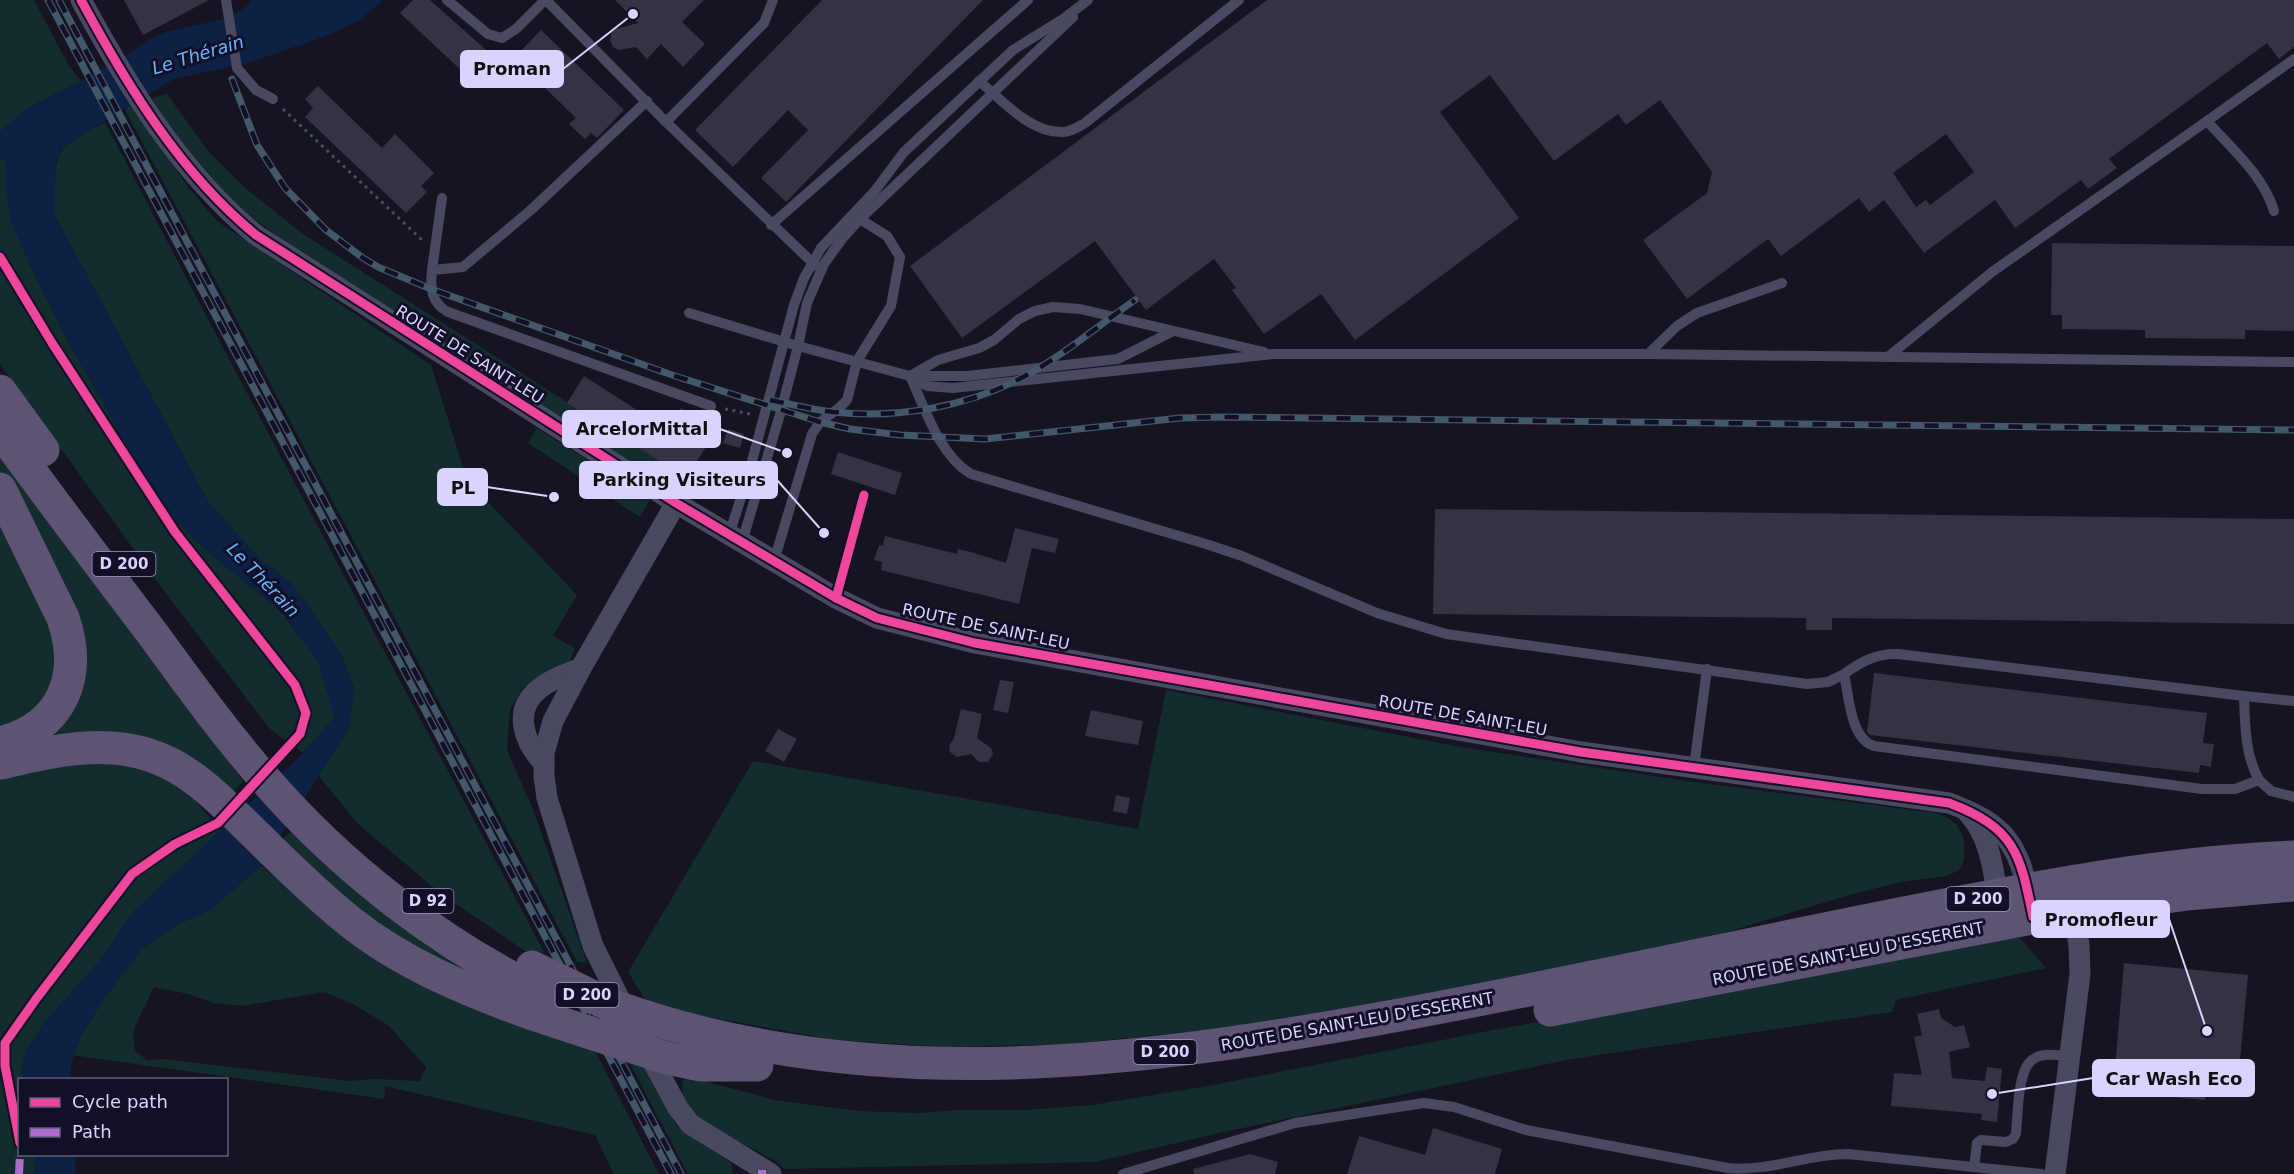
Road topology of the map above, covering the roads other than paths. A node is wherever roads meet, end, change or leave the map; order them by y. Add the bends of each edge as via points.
1 (81, 0) edge
2 (447, 0) edge
3 (545, 0) edge
4 (773, 0) edge
5 (1028, 0) edge
6 (1087, 0) edge
7 (1239, 0) edge
8 (226, 2) edge
9 (2294, 59) edge
10 (979, 81) junction
11 (994, 93) junction
12 (273, 99) road end
13 (647, 101) junction
14 (666, 122) junction
15 (2208, 122) junction
16 (442, 198) dead end
17 (2274, 211) dead end
18 (856, 217) junction
19 (771, 225) junction
20 (812, 262) junction
21 (432, 270) junction
22 (821, 270) junction
23 (1782, 283) dead end
24 (689, 313) dead end
25 (1173, 331) junction
26 (784, 341) junction
27 (798, 346) junction
28 (1273, 354) junction
29 (1648, 354) junction
30 (1889, 356) junction
31 (857, 362) junction
32 (2294, 362) edge
33 (909, 376) junction
34 (0, 391) edge
35 (711, 406) road end
36 (0, 430) edge
37 (0, 489) edge
38 (676, 503) junction
39 (736, 539) junction
40 (774, 561) junction
41 (581, 668) junction
42 (1707, 669) junction
43 (1844, 674) junction
44 (2244, 696) junction
45 (2294, 701) edge
46 (247, 742) junction
47 (0, 743) edge
48 (0, 763) edge
49 (543, 763) junction
50 (1694, 767) junction
51 (2259, 780) junction
52 (2294, 797) edge
53 (1960, 807) junction
54 (330, 831) junction
55 (2294, 857) edge
56 (2294, 885) edge
57 (2072, 896) junction
58 (2015, 906) junction
59 (532, 967) joint
60 (540, 1005) junction
61 (656, 1038) junction
62 (2070, 1056) junction
63 (1974, 1167) junction
64 (771, 1174) edge
65 (1124, 1174) edge
66 (2041, 1174) edge
67 (2055, 1174) edge

1 - 38 street, ROUTE DE SAINT-LEU via 111,54 175,150 208,191 256,235
2 - 3 lane via 488,34 502,38
3 - 13 lane
4 - 14 lane via 764,23
5 - 19 lane
6 - 10 lane via 1013,50
6 - 11 lane
7 - 11 lane via 1085,123 1069,131 1049,130 1031,122
8 - 12 lane via 237,68 256,90
9 - 15 lane
10 - 11 lane
10 - 18 lane via 904,152
11 - 18 lane
13 - 14 lane
13 - 21 lane via 532,209 463,267
14 - 19 lane
15 - 17 lane via 2254,173
15 - 30 lane via 1992,272
16 - 21 lane
18 - 20 lane via 820,248
18 - 22 lane
18 - 31 lane via 886,236 900,257 891,306
19 - 20 lane
20 - 22 lane
20 - 26 lane via 798,292
21 - 35 lane via 433,297 448,312
22 - 27 lane via 807,303
23 - 29 lane via 1697,313
24 - 26 lane
25 - 28 lane
25 - 33 lane via 1118,359 967,376
25 - 33 lane via 1071,307 1044,308 1019,319 979,348 938,360
26 - 27 lane
26 - 39 lane
27 - 31 lane
27 - 39 lane via 769,455
28 - 29 lane
28 - 33 lane via 953,388 927,386
29 - 30 lane
30 - 32 lane
31 - 33 lane
31 - 40 lane via 847,400 820,422 812,434
33 - 42 lane via 947,453 963,470 982,478 1215,547 1426,629 1485,641
34 - 46 main road, D 200
36 - 46 main road, D 200
37 - 47 main road via 63,618 72,661 65,692 56,709 32,730
38 - 39 street, ROUTE DE SAINT-LEU
38 - 41 street
39 - 40 street, ROUTE DE SAINT-LEU
40 - 50 street, ROUTE DE SAINT-LEU via 866,614 954,639 1581,752
41 - 49 street via 553,721
41 - 49 street via 545,684 525,706 525,736
42 - 43 lane via 1807,684 1828,682
42 - 50 lane
43 - 44 lane via 1866,659 1887,654
43 - 51 lane via 1857,734 1874,746 2202,789 2235,789
44 - 45 lane
44 - 51 lane via 2248,747
46 - 54 main road, D 200 via 271,786
48 - 60 main road via 85,748 126,749 170,764 215,794 293,872 393,952 455,985
49 - 64 street via 549,807 593,946 678,1108 698,1130
50 - 53 street, ROUTE DE SAINT-LEU via 1929,798
51 - 52 lane via 2271,791
53 - 58 street via 1984,835
53 - 58 street, ROUTE DE SAINT-LEU via 2004,834 2018,856
54 - 59 main road, ROUTE DE SAINT-LEU D'ESSERENT / D 92 via 440,910
54 - 60 main road, D 200 via 372,882
55 - 57 main road, ROUTE DE SAINT-LEU D'ESSERENT / D 200 via 2201,864
56 - 57 main road, ROUTE DE SAINT-LEU D'ESSERENT / D 200
57 - 58 main road, ROUTE DE SAINT-LEU D'ESSERENT / D 200
57 - 62 street via 2080,974
58 - 61 main road, ROUTE DE SAINT-LEU D'ESSERENT / D 200 via 1796,933 1614,974 1401,1015 1261,1040 1110,1058 919,1064 817,1055 742,1042
58 - 61 main road, ROUTE DE SAINT-LEU D'ESSERENT / D 200 via 1441,1030 1187,1071 1053,1082 929,1083 826,1076 757,1065
59 - 61 main road, ROUTE DE SAINT-LEU D'ESSERENT / D 200, bridge via 588,995
60 - 61 main road, D 200
62 - 63 lane via 2048,1054 2033,1059 2023,1071 2016,1134 2006,1142 1977,1143
62 - 67 street
63 - 65 lane via 1832,1154 1767,1167 1728,1168 1526,1130 1445,1105 1425,1103 1295,1123
63 - 66 lane

